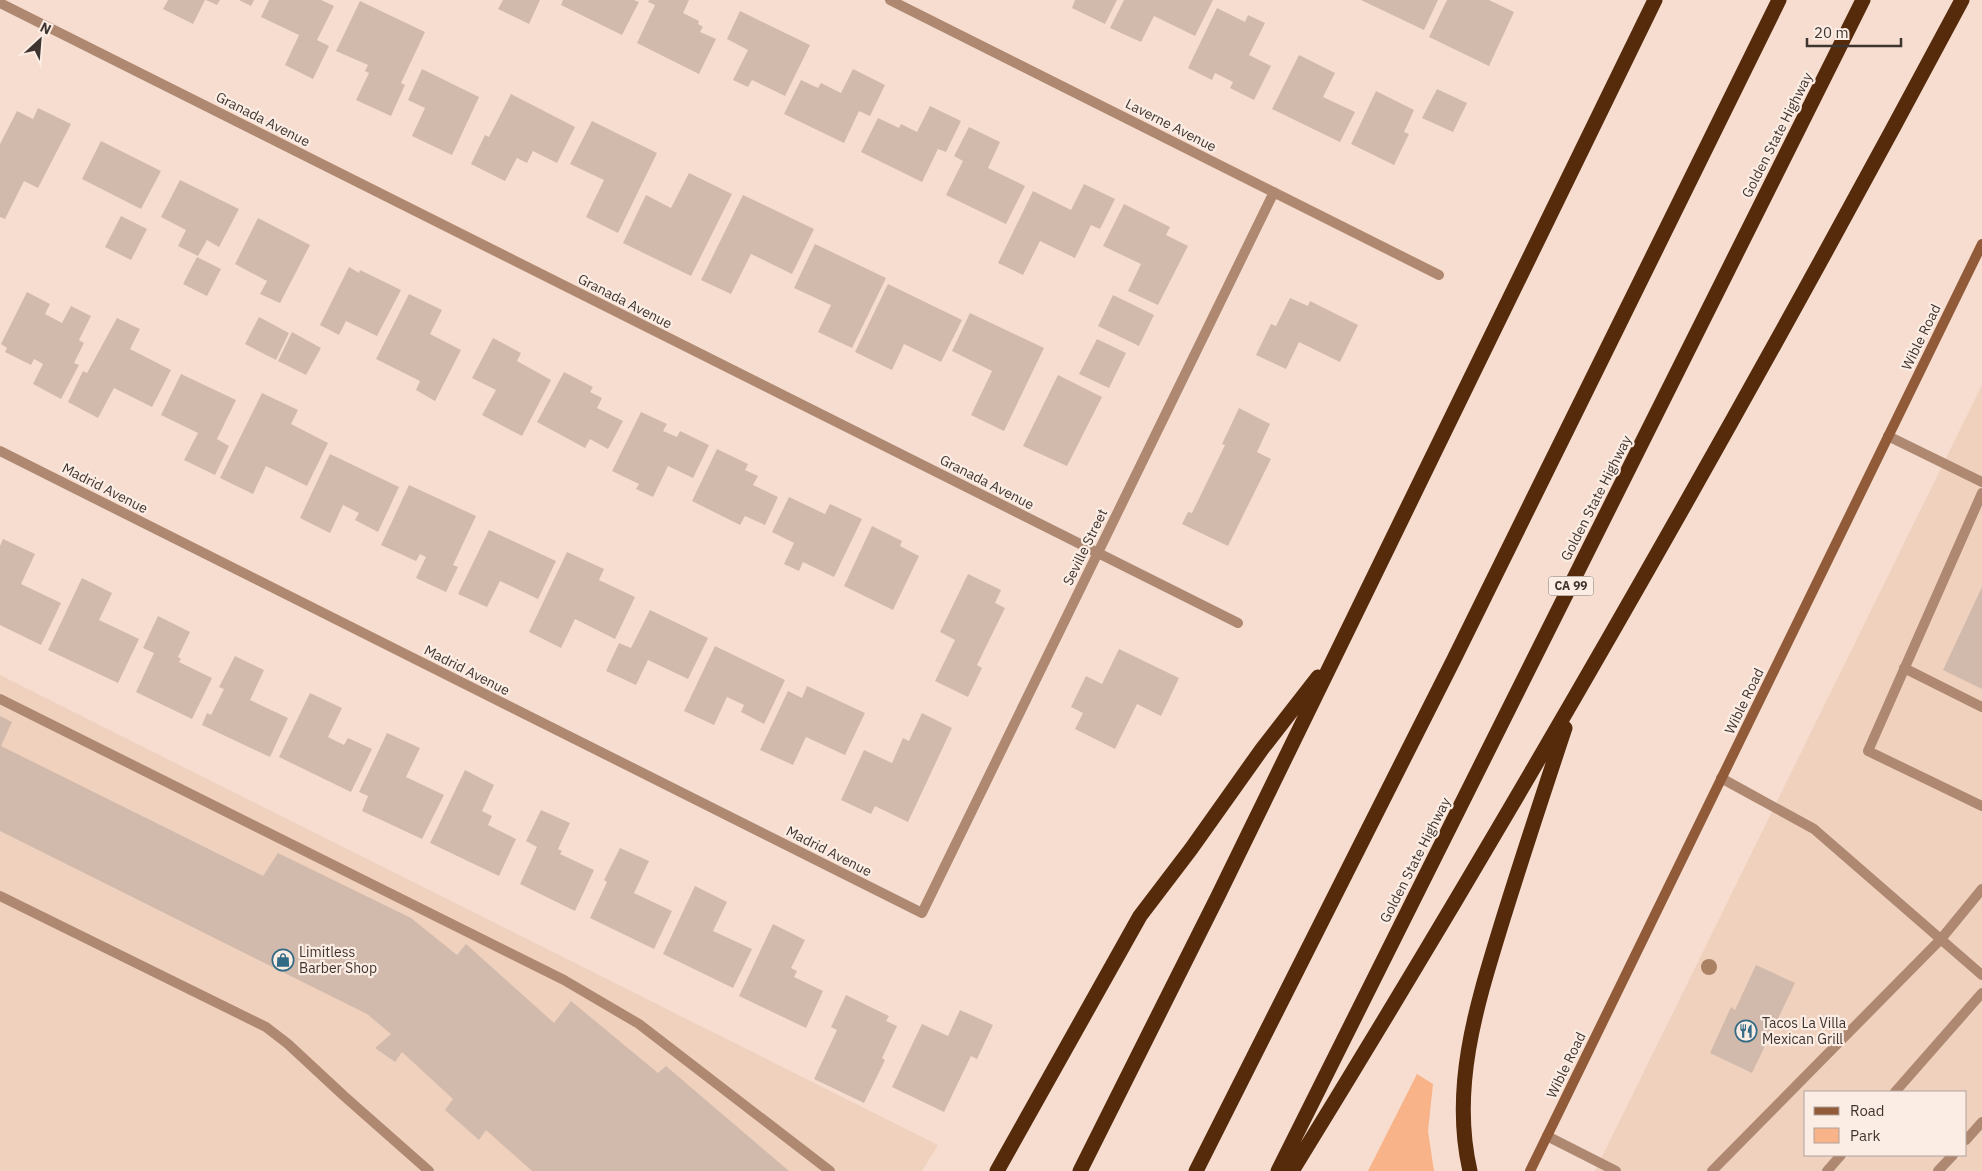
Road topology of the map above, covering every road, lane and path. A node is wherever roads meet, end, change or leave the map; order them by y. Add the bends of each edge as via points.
1 (890, 0) edge
2 (1655, 0) edge
3 (1779, 0) edge
4 (1863, 0) edge
5 (1962, 0) edge
6 (0, 3) edge
7 (1274, 192) junction
8 (1982, 244) edge
9 (1439, 275) dead end
10 (1888, 436) junction
11 (0, 451) edge
12 (1982, 482) edge
13 (1982, 493) edge
14 (1098, 553) junction
15 (1238, 624) dead end
16 (1338, 652) junction
17 (1904, 668) junction
18 (1575, 698) junction
19 (0, 699) edge
20 (1982, 707) edge
21 (1721, 778) junction
22 (1982, 806) edge
23 (1982, 889) edge
24 (0, 896) edge
25 (922, 913) joint
26 (1941, 939) junction
27 (1982, 975) edge
28 (1982, 993) edge
29 (1896, 1091) edge
30 (1982, 1122) edge
31 (1547, 1136) junction
32 (1967, 1139) edge
33 (1840, 1156) edge
34 (1952, 1156) edge
35 (429, 1171) edge
36 (830, 1171) edge
37 (997, 1171) edge
38 (1080, 1171) edge
39 (1196, 1171) edge
40 (1278, 1171) edge
41 (1292, 1171) edge
42 (1470, 1171) edge
43 (1530, 1171) edge
44 (1616, 1171) edge
45 (1712, 1171) edge
46 (1827, 1171) edge
47 (1938, 1171) edge

1 - 7 street, Laverne Avenue
2 - 16 highway
3 - 39 highway via 1459,650
4 - 40 highway, Golden State Highway / CA 99
5 - 18 highway via 1766,363
6 - 14 street, Granada Avenue
7 - 9 street, Laverne Avenue
7 - 14 street, Seville Street
8 - 10 street, Wible Road
10 - 12 street
10 - 21 street, Wible Road
11 - 25 street, Madrid Avenue
13 - 17 street
14 - 15 street, Granada Avenue
14 - 25 street, Seville Street
16 - 37 highway via 1262,749 1140,916
16 - 38 highway
17 - 20 street
17 - 22 street via 1868,751
18 - 41 highway
18 - 42 highway via 1523,855 1472,1029 1462,1101
19 - 36 street via 564,980 639,1024
21 - 26 street via 1814,829
21 - 31 street, Wible Road
23 - 26 street
24 - 35 street via 266,1027
26 - 27 street
26 - 45 street
28 - 29 street
30 - 32 street
31 - 43 street, Wible Road
31 - 44 street
33 - 46 street
34 - 47 street

